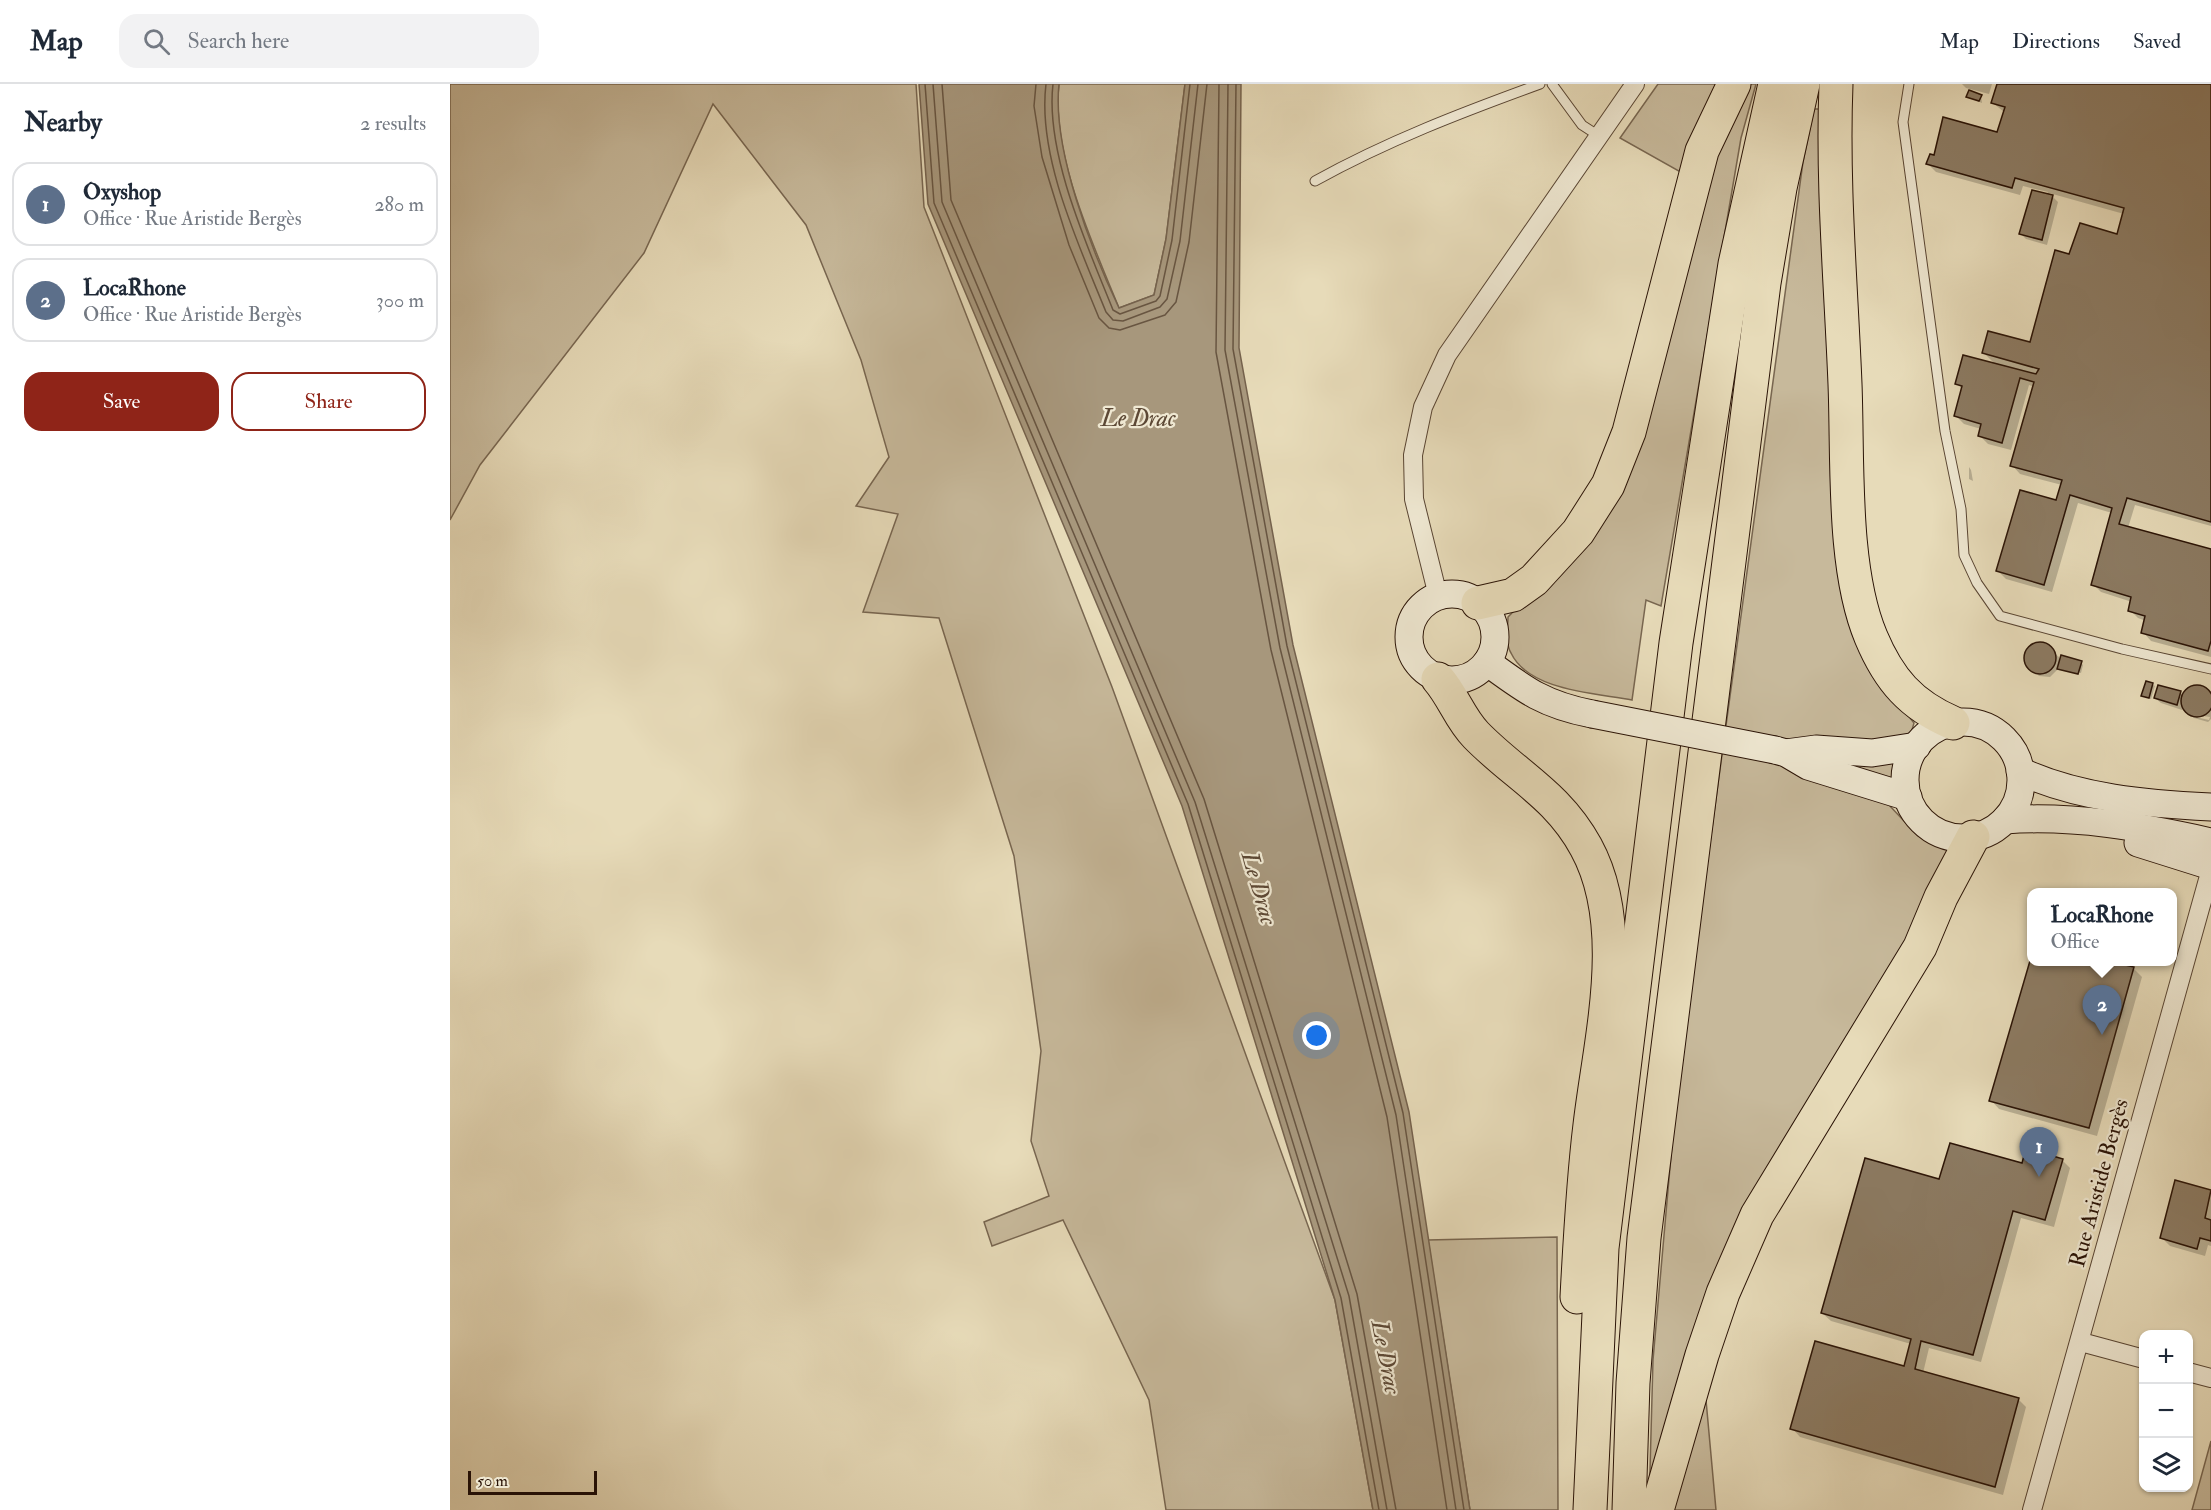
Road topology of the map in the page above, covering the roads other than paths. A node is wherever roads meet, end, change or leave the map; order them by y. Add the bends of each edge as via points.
1 (1540, 84) edge
2 (1552, 84) edge
3 (1635, 84) edge
4 (1734, 84) edge
5 (1775, 84) edge
6 (1803, 84) edge
7 (1836, 84) edge
8 (1909, 84) edge
9 (1599, 136) junction
10 (1315, 181) dead end
11 (1438, 596) junction
12 (1478, 603) junction
13 (1488, 662) junction
14 (2211, 669) edge
15 (1438, 678) junction
16 (1953, 723) junction
17 (1917, 746) junction
18 (1780, 751) junction
19 (2020, 771) junction
20 (1908, 796) junction
21 (2005, 820) junction
22 (2202, 829) edge
23 (1973, 837) junction
24 (2211, 868) edge
25 (2080, 1342) junction
26 (2139, 1358) edge
27 (2193, 1373) edge
28 (2211, 1378) edge
29 (1577, 1510) edge
30 (1590, 1510) edge
31 (1629, 1510) edge
32 (1657, 1510) edge
33 (2032, 1510) edge

1 - 10 lane via 1447,118
2 - 9 lane via 1582,125
3 - 9 street
4 - 12 highway via 1702,151 1629,432 1608,484 1578,532 1534,580 1513,595
5 - 30 highway via 1735,264 1676,643 1602,1248
6 - 31 highway via 1764,283 1646,1227 1633,1383
7 - 16 highway via 1850,516 1858,590 1871,636 1896,682 1923,709
8 - 14 lane via 1903,122 1945,431 1961,509 1964,555 1977,583 2000,616 2122,650
9 - 11 street via 1447,355 1423,407 1412,476
11 - 12 main road via 1459,594
11 - 15 main road via 1416,612 1408,637 1416,663
12 - 13 main road via 1486,610 1495,630
13 - 15 main road via 1466,678
13 - 18 main road, bridge via 1549,704
15 - 29 highway via 1474,733 1565,813 1587,849 1606,905 1608,974 1581,1219 1577,1294
16 - 17 main road via 1933,731
16 - 19 main road via 1973,723 1992,730 2008,744
17 - 18 main road via 1872,753
17 - 20 main road via 1906,770
18 - 20 main road via 1808,766
19 - 21 main road via 2018,797
19 - 22 main road via 2050,784 2107,796
20 - 23 main road via 1917,815 1933,829 1952,837
21 - 22 main road via 2063,819
21 - 23 main road
22 - 24 main road
23 - 32 highway via 1920,947 1757,1215 1723,1293
24 - 25 street, Rue Aristide Bergès
25 - 26 street
25 - 33 street, Rue Aristide Bergès
27 - 28 street

